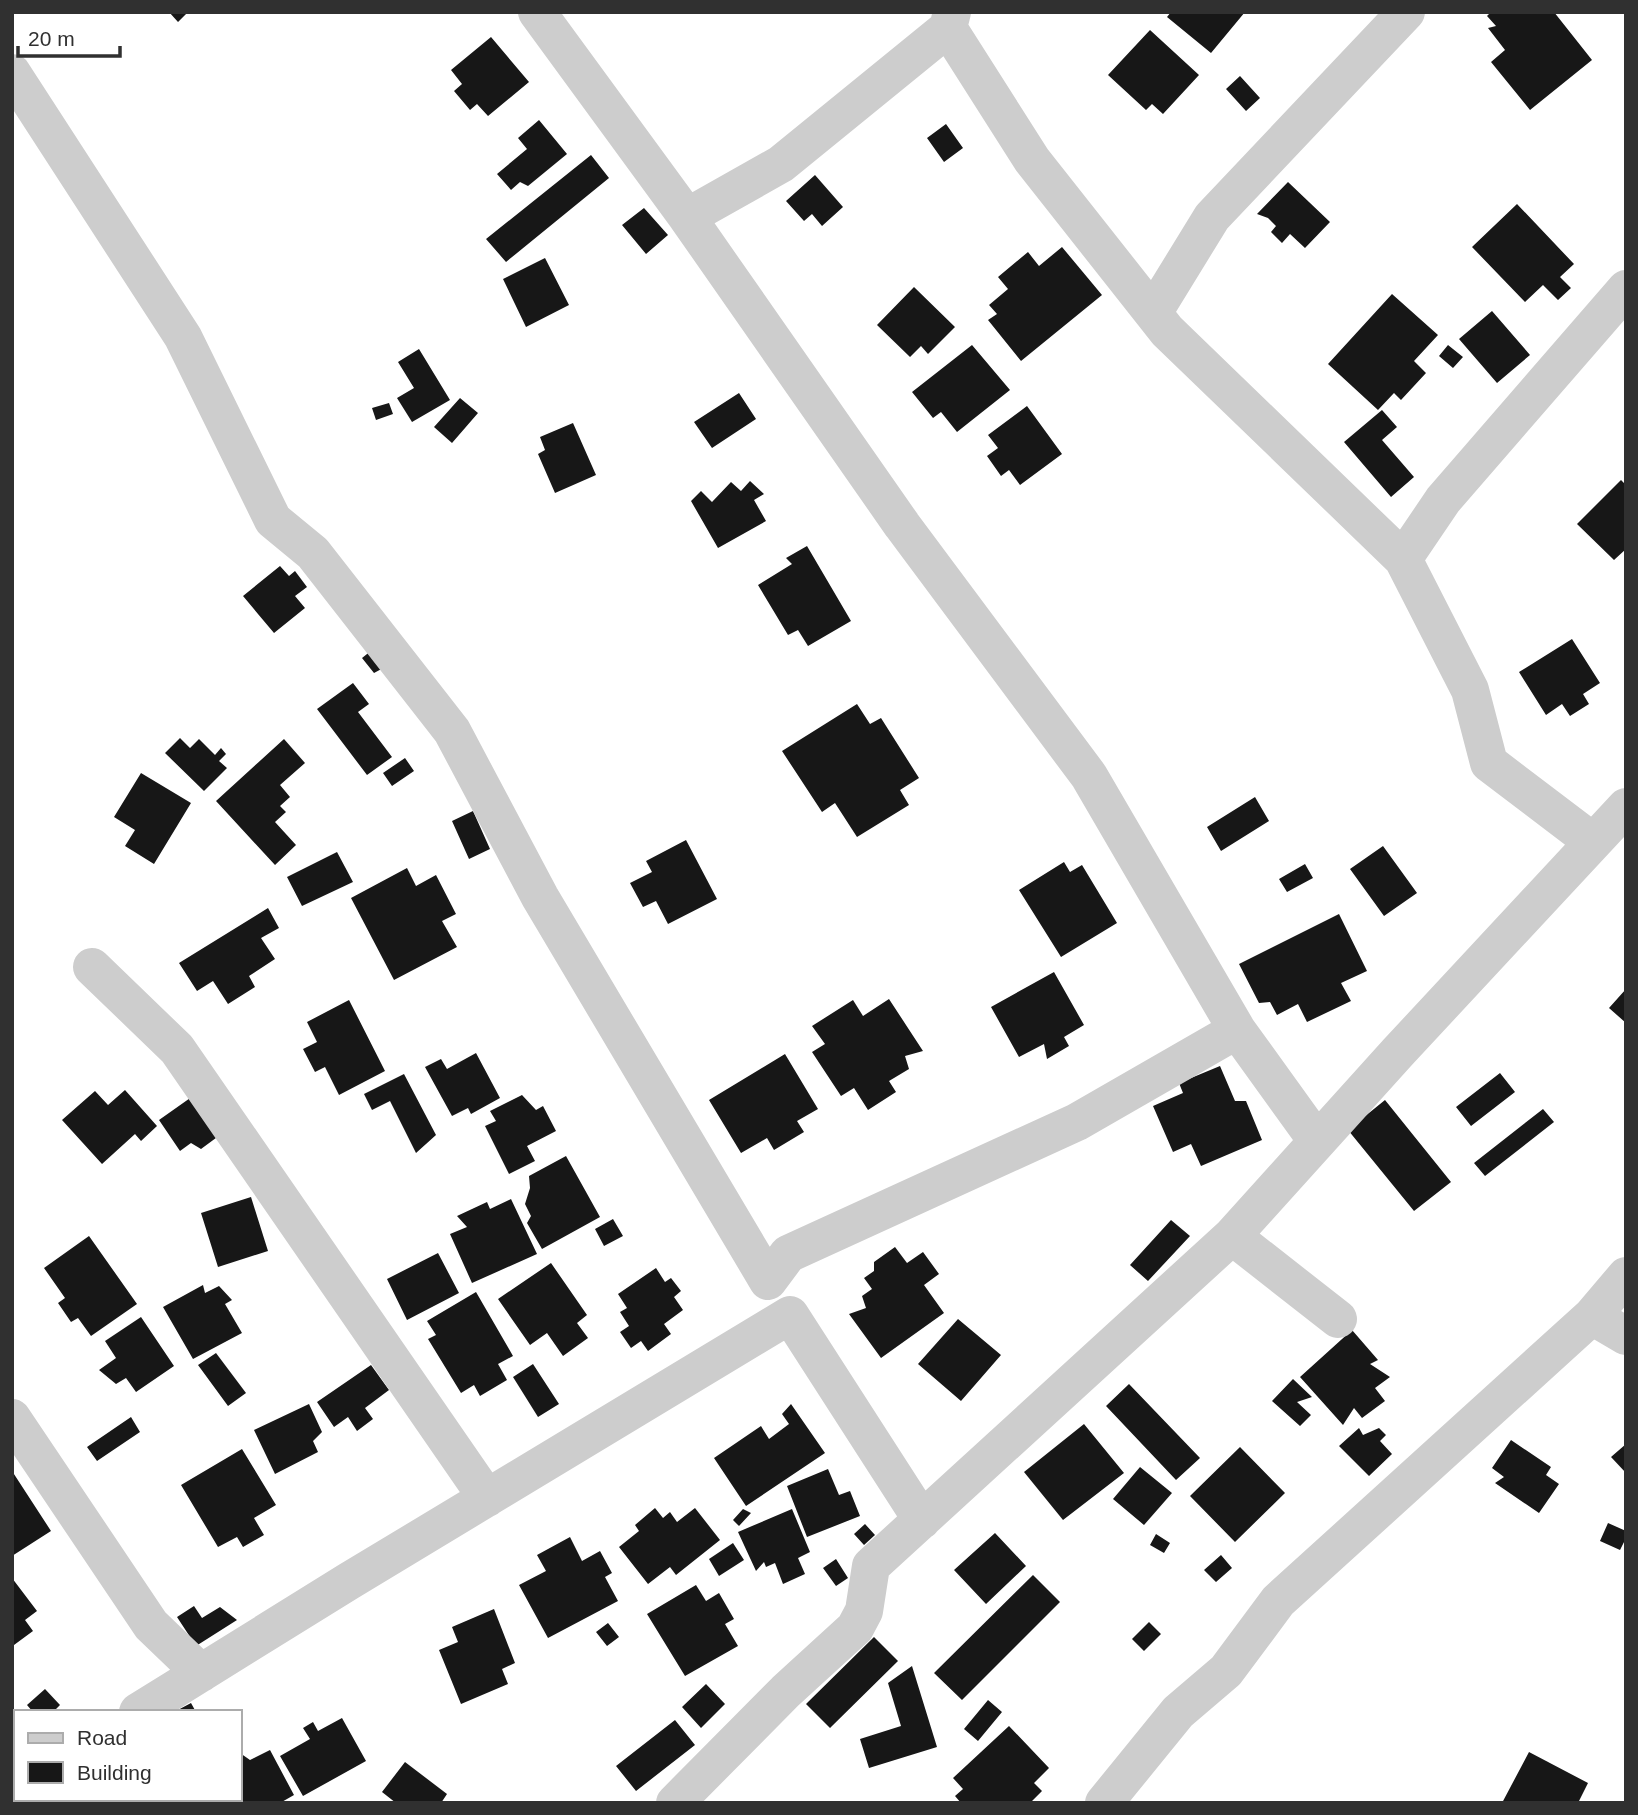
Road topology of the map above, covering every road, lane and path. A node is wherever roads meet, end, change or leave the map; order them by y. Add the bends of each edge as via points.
1 (537, 12) edge
2 (1406, 12) edge
3 (950, 20) edge
4 (12, 74) edge
5 (687, 218) junction
6 (1626, 289) edge
7 (1153, 313) junction
8 (1403, 559) junction
9 (1626, 807) edge
10 (1593, 842) junction
11 (92, 967) dead end
12 (1237, 1030) junction
13 (1317, 1141) junction
14 (1232, 1236) junction
15 (1626, 1276) edge
16 (768, 1281) junction
17 (790, 1315) junction
18 (1592, 1316) junction
19 (1338, 1319) dead end
20 (1626, 1336) edge
21 (12, 1418) edge
22 (487, 1499) junction
23 (922, 1520) junction
24 (201, 1673) junction
25 (141, 1710) edge
26 (675, 1803) edge
27 (1104, 1803) edge

1 - 5 street
2 - 7 street via 1212,217
3 - 5 street via 781,164
3 - 7 street via 1032,160
4 - 16 street via 183,337 273,520 313,553 452,731 540,897
5 - 12 street via 902,525 1089,776
6 - 8 street via 1443,500
7 - 8 street
8 - 10 street via 1469,690 1489,763
9 - 10 street
10 - 13 street
11 - 22 street via 177,1049
12 - 13 street
12 - 16 street via 1077,1122 788,1255
13 - 14 street
14 - 19 street
14 - 23 street
15 - 18 street
16 - 17 street
17 - 22 street
17 - 23 street
18 - 20 street
18 - 27 street via 1278,1601 1226,1671 1178,1712
21 - 24 street via 151,1625
22 - 24 street
23 - 26 street via 871,1566 864,1611 855,1628
24 - 25 street

